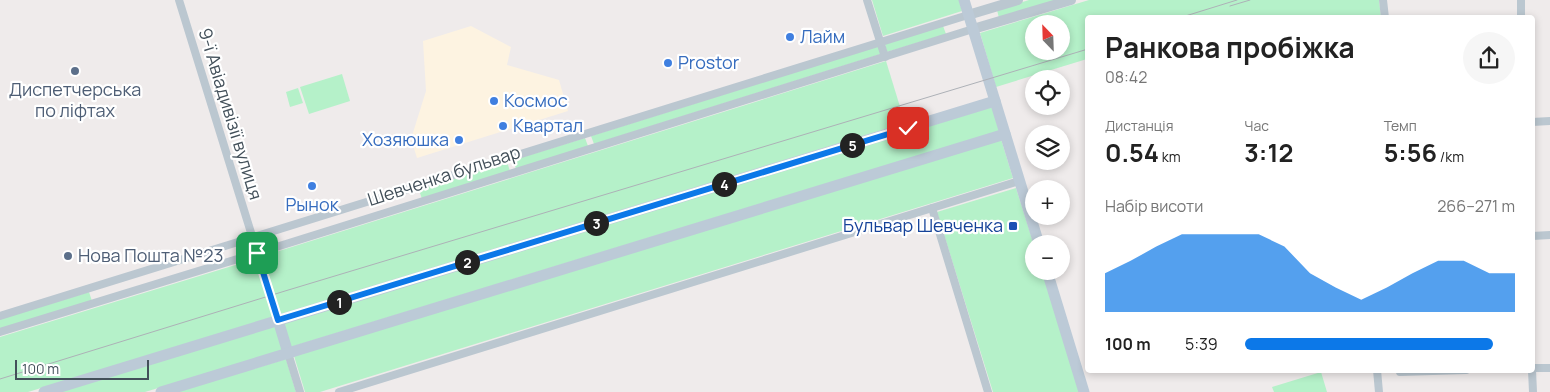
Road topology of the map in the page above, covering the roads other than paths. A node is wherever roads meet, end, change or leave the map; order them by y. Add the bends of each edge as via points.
1 (179, 0) edge
2 (868, 0) edge
3 (964, 0) edge
4 (1018, 0) edge
5 (1071, 0) edge
6 (1382, 0) edge
7 (1521, 0) edge
8 (968, 15) junction
9 (1384, 15) edge
10 (1521, 15) edge
11 (973, 29) junction
12 (880, 42) junction
13 (885, 57) junction
14 (995, 101) junction
15 (1550, 121) edge
16 (1535, 122) edge
17 (1005, 134) junction
18 (1019, 181) junction
19 (415, 188) junction
20 (420, 203) junction
21 (932, 208) junction
22 (1036, 235) edge
23 (1535, 236) edge
24 (1550, 236) edge
25 (253, 238) junction
26 (257, 253) junction
27 (1050, 280) edge
28 (91, 288) junction
29 (96, 303) junction
30 (0, 316) edge
31 (278, 320) junction
32 (0, 332) edge
33 (288, 353) junction
34 (1550, 368) edge
35 (1535, 369) edge
36 (1377, 373) edge
37 (1532, 373) edge
38 (44, 392) edge
39 (161, 392) edge
40 (300, 392) edge
41 (339, 392) edge
42 (988, 392) edge
43 (1084, 392) edge
44 (1379, 392) edge
45 (1533, 392) edge

1 - 25 street, 9-ї Авіадивізії вулиця
2 - 12 street
3 - 8 main road
4 - 8 street, Шевченка бульвар
5 - 11 street, Шевченка бульвар
6 - 9 street
7 - 10 street
8 - 11 main road
8 - 12 street, Шевченка бульвар
11 - 13 street, Шевченка бульвар
11 - 14 main road
12 - 13 street
12 - 19 street, Шевченка бульвар
13 - 20 street, Шевченка бульвар
14 - 17 main road
14 - 31 main road
15 - 16 street
17 - 18 main road
17 - 33 main road
18 - 21 street
18 - 22 main road
19 - 20 street
19 - 25 street, Шевченка бульвар
20 - 26 street, Шевченка бульвар
21 - 41 street
21 - 42 street
23 - 24 street
25 - 26 street, 9-ї Авіадивізії вулиця
25 - 28 street, Шевченка бульвар
26 - 29 street, Шевченка бульвар
26 - 31 street, 9-ї Авіадивізії вулиця
27 - 43 main road
28 - 29 street
28 - 30 street, Шевченка бульвар
29 - 32 street, Шевченка бульвар
31 - 33 main road
31 - 38 main road
33 - 39 main road
33 - 40 street
34 - 35 street
36 - 44 street
37 - 45 street

